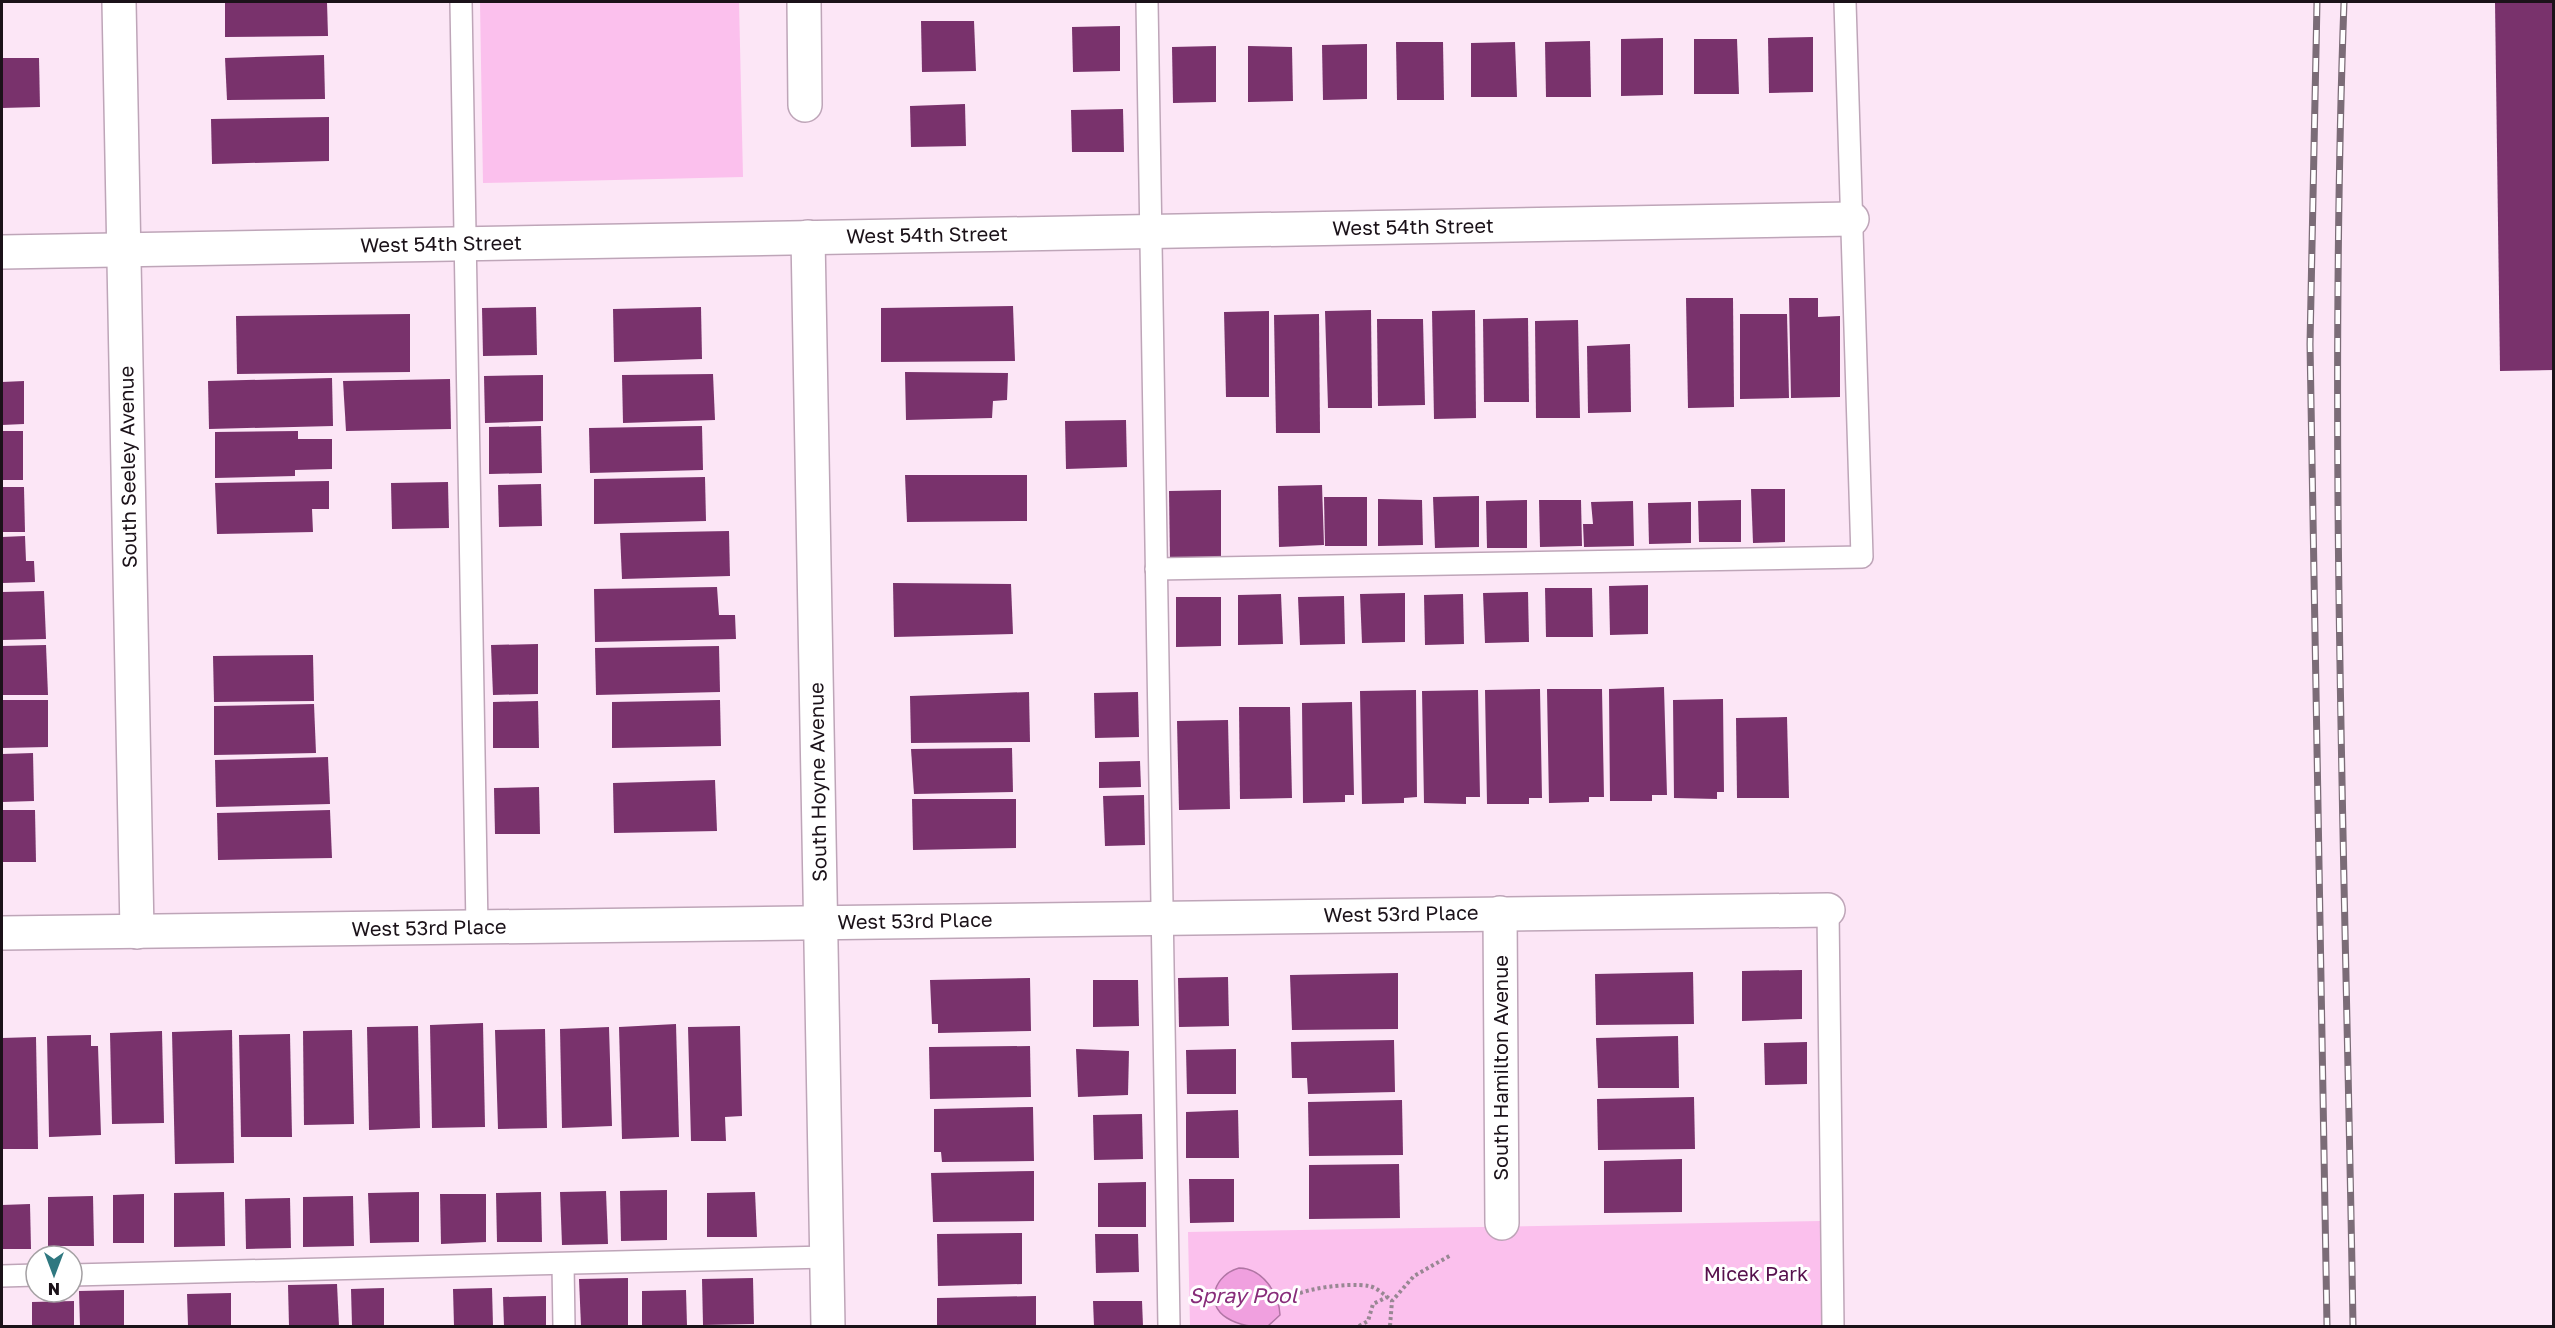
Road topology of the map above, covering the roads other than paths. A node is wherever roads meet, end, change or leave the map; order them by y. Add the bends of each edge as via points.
1 (119, 2) edge
2 (461, 2) edge
3 (804, 2) edge
4 (1147, 2) edge
5 (1845, 2) edge
6 (805, 105) dead end
7 (1852, 219) junction
8 (1151, 231) junction
9 (808, 237) junction
10 (466, 243) junction
11 (124, 250) junction
12 (2, 252) edge
13 (1156, 569) junction
14 (1828, 910) joint
15 (1500, 913) junction
16 (1163, 918) junction
17 (821, 923) junction
18 (477, 927) junction
19 (137, 932) junction
20 (2, 933) edge
21 (1502, 1223) dead end
22 (827, 1257) junction
23 (562, 1264) junction
24 (24, 1275) edge
25 (84, 1275) edge
26 (2, 1276) edge
27 (564, 1326) edge
28 (828, 1326) edge
29 (1169, 1326) edge
30 (1833, 1326) edge

1 - 11 street, South Seeley Avenue
2 - 10 lane
3 - 6 street
4 - 8 lane
5 - 7 lane
7 - 8 street, West 54th Street
7 - 13 lane via 1862,558
8 - 9 street, West 54th Street
8 - 13 lane
9 - 10 street, West 54th Street
9 - 17 street, South Hoyne Avenue
10 - 11 street, West 54th Street
10 - 18 lane
11 - 12 street, West 54th Street
11 - 19 street, South Seeley Avenue
13 - 16 lane
14 - 15 street, West 53rd Place
14 - 30 lane
15 - 16 street, West 53rd Place
15 - 21 street, South Hamilton Avenue
16 - 17 street, West 53rd Place
16 - 29 lane
17 - 18 street, West 53rd Place
17 - 22 street, South Hoyne Avenue
18 - 19 street, West 53rd Place
19 - 20 street, West 53rd Place
22 - 23 lane
22 - 28 street, South Hoyne Avenue
23 - 25 lane
23 - 27 lane
24 - 26 lane

